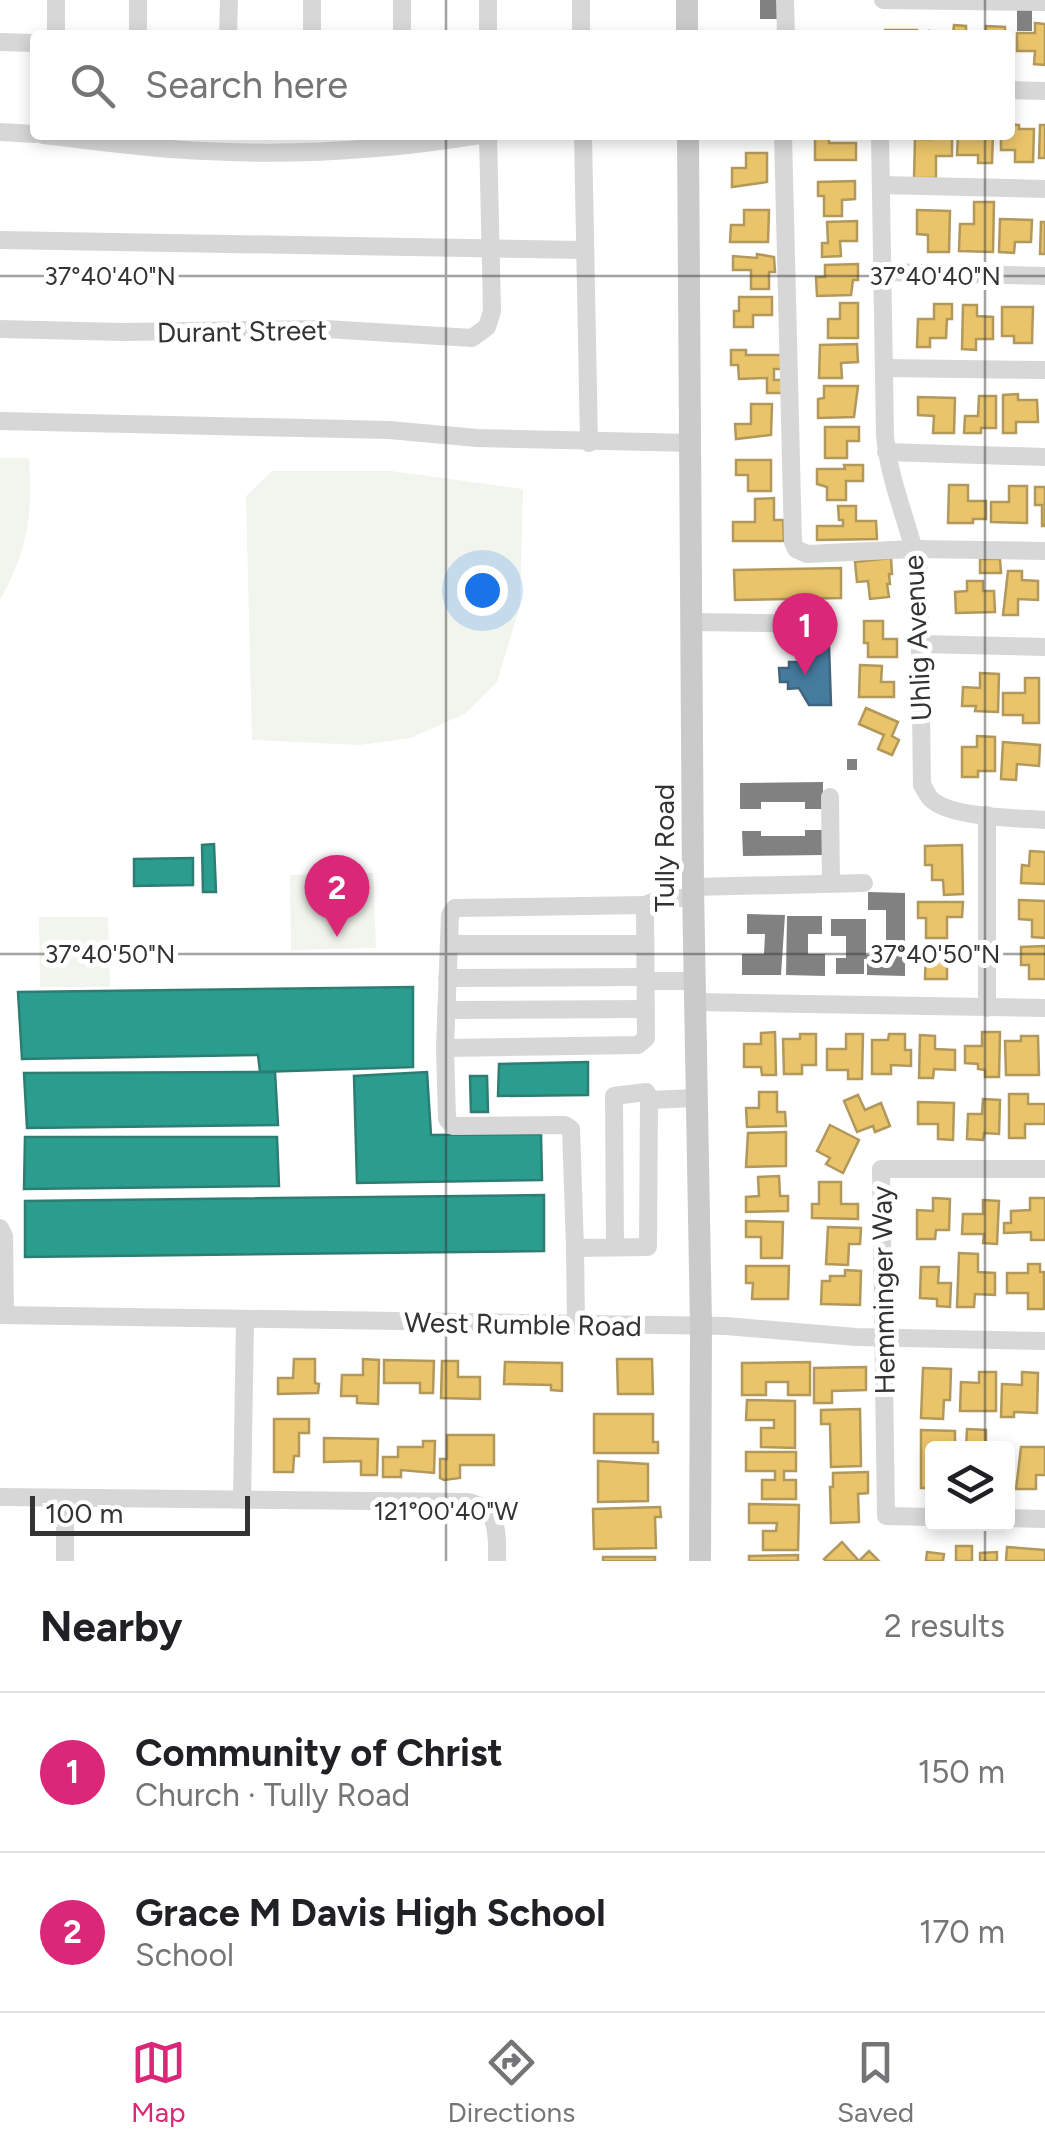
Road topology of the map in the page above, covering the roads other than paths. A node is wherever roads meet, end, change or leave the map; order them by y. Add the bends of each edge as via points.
1 (56, 0) edge
2 (138, 0) edge
3 (229, 0) edge
4 (312, 0) edge
5 (402, 0) edge
6 (488, 0) edge
7 (581, 0) edge
8 (687, 0) edge
9 (785, 0) edge
10 (883, 0) edge
11 (1045, 2) edge
12 (56, 30) edge
13 (138, 30) edge
14 (228, 30) edge
15 (312, 30) edge
16 (402, 30) edge
17 (488, 30) edge
18 (582, 30) edge
19 (687, 30) edge
20 (786, 30) edge
21 (0, 42) edge
22 (30, 43) edge
23 (1015, 90) edge
24 (1045, 91) edge
25 (0, 132) edge
26 (30, 134) edge
27 (138, 140) edge
28 (446, 140) edge
29 (488, 140) edge
30 (583, 140) edge
31 (688, 140) edge
32 (783, 140) edge
33 (880, 140) edge
34 (312, 144) edge
35 (881, 185) junction
36 (1045, 189) edge
37 (0, 240) edge
38 (491, 250) junction
39 (584, 250) junction
40 (882, 272) junction
41 (1045, 276) edge
42 (0, 330) edge
43 (884, 368) junction
44 (1045, 370) edge
45 (0, 421) edge
46 (589, 443) junction
47 (691, 443) junction
48 (886, 452) junction
49 (1045, 456) edge
50 (914, 549) junction
51 (1045, 552) edge
52 (693, 622) junction
53 (829, 624) dead end
54 (921, 644) junction
55 (1045, 647) edge
56 (830, 797) dead end
57 (987, 815) junction
58 (1045, 820) edge
59 (864, 883) dead end
60 (831, 884) junction
61 (693, 893) junction
62 (646, 905) junction
63 (449, 944) junction
64 (646, 944) junction
65 (447, 978) junction
66 (646, 979) junction
67 (695, 992) junction
68 (987, 1008) junction
69 (1045, 1008) edge
70 (446, 1010) junction
71 (646, 1010) junction
72 (444, 1048) junction
73 (696, 1098) junction
74 (648, 1100) junction
75 (1045, 1169) edge
76 (0, 1228) edge
77 (614, 1247) junction
78 (575, 1248) junction
79 (3, 1315) edge
80 (245, 1320) junction
81 (576, 1325) junction
82 (701, 1326) junction
83 (884, 1337) junction
84 (1045, 1341) edge
85 (0, 1497) edge
86 (65, 1498) junction
87 (242, 1500) junction
88 (925, 1517) edge
89 (1015, 1518) edge
90 (1045, 1519) edge
91 (65, 1561) edge
92 (497, 1561) edge
93 (700, 1561) edge

1 - 12 street
2 - 13 street
3 - 14 street
4 - 15 street
5 - 16 street
6 - 17 street
7 - 18 street
8 - 19 main road
9 - 20 street
10 - 11 street
21 - 22 street
23 - 24 street
25 - 26 street
27 - 34 street via 202,152
28 - 34 street via 398,147
29 - 38 street
30 - 39 street
31 - 47 main road, Tully Road
32 - 50 street via 792,542 807,554
33 - 35 street, Uhlig Avenue
35 - 36 street
35 - 40 street, Uhlig Avenue
37 - 38 street
38 - 39 street
38 - 42 street, Durant Street via 492,311 483,332 462,339 326,329
39 - 46 street
40 - 41 street
40 - 43 street, Uhlig Avenue
43 - 44 street
43 - 48 street, Uhlig Avenue
45 - 46 street via 389,430
46 - 47 street
47 - 52 main road, Tully Road
48 - 49 street
48 - 50 street, Uhlig Avenue
50 - 51 street
50 - 54 street, Uhlig Avenue
52 - 53 street
52 - 61 main road, Tully Road
54 - 55 street
54 - 57 street, Uhlig Avenue via 922,784 946,808
56 - 60 street
57 - 58 street
57 - 68 street
59 - 60 street
60 - 61 street
61 - 62 street
61 - 67 main road, Tully Road
62 - 63 street via 455,908
62 - 64 street
63 - 64 street
63 - 65 street
64 - 66 street
65 - 66 street
65 - 70 street
66 - 67 street
66 - 71 street
67 - 68 street
67 - 73 main road, Tully Road
68 - 69 street
70 - 71 street
70 - 72 street
71 - 72 street via 646,1038 638,1045
72 - 78 street via 449,1124 571,1129
73 - 74 street
73 - 82 main road, Tully Road
74 - 77 street via 648,1247
74 - 77 street via 646,1092 614,1096
75 - 83 street, Hemminger Way via 881,1169
76 - 79 street
77 - 78 street
78 - 81 street
79 - 80 street, West Rumble Road
80 - 81 street, West Rumble Road
80 - 87 street
81 - 82 street, West Rumble Road
82 - 83 street, West Rumble Road
82 - 93 main road, Tully Road
83 - 84 street, West Rumble Road
83 - 88 street, Hemminger Way via 886,1516
85 - 86 street
86 - 87 street
86 - 91 street
87 - 92 street via 468,1502 488,1511 496,1526
89 - 90 street

